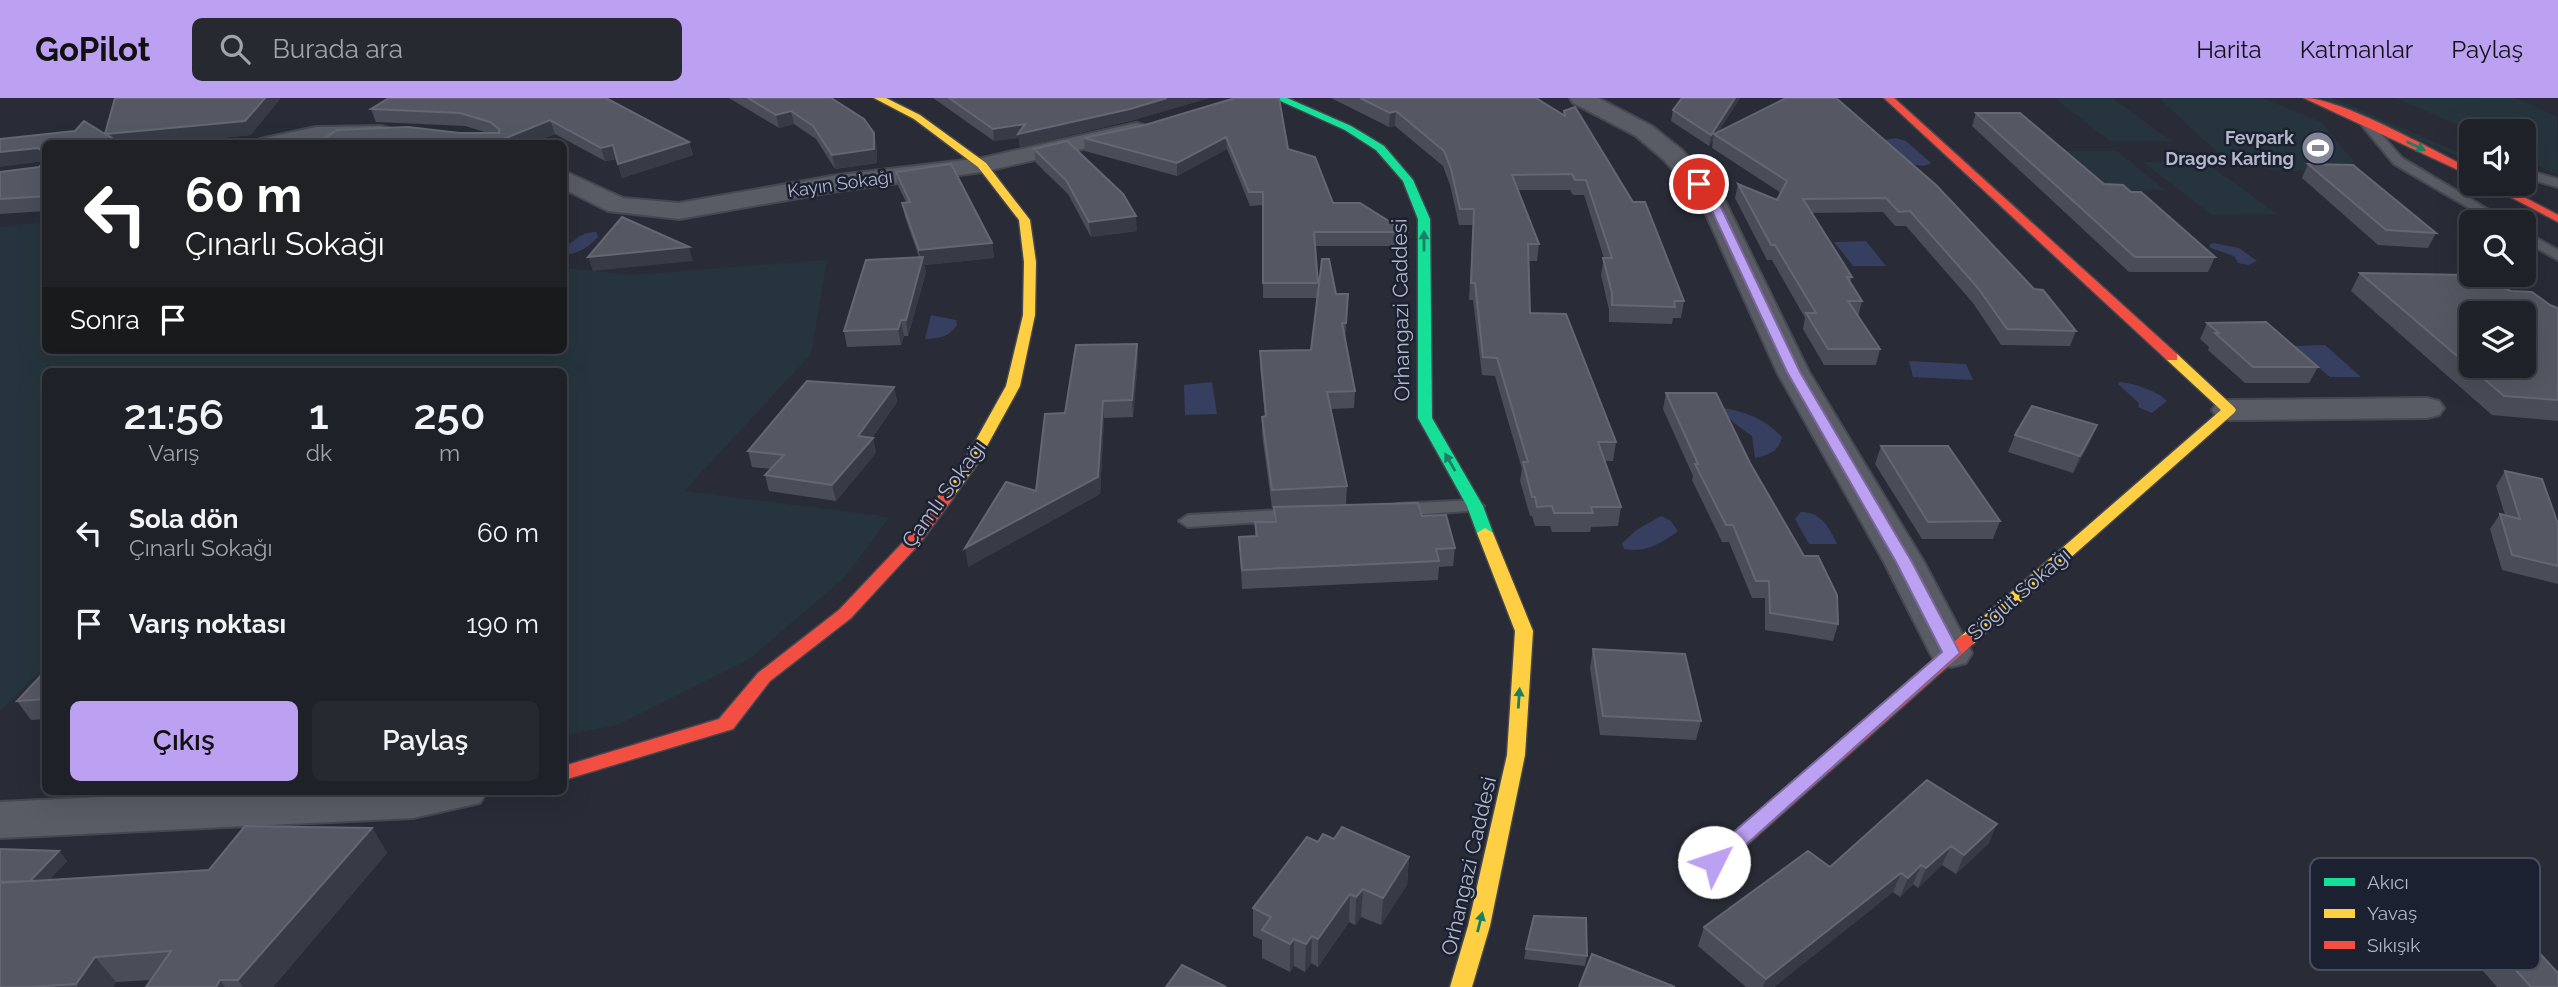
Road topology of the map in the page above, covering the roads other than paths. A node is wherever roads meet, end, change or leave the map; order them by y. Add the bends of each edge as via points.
1 (879, 98) edge
2 (1279, 98) edge
3 (1581, 98) edge
4 (1889, 98) edge
5 (2309, 98) edge
6 (2364, 121) junction
7 (1163, 122) edge
8 (400, 133) edge
9 (288, 140) edge
10 (982, 165) junction
11 (2459, 167) edge
12 (2536, 177) edge
13 (567, 180) edge
14 (2558, 186) edge
15 (2514, 196) edge
16 (2482, 210) edge
17 (2558, 219) edge
18 (2536, 242) edge
19 (2558, 256) edge
20 (2427, 408) dead end
21 (2229, 410) junction
22 (1475, 506) junction
23 (1380, 511) edge
24 (1311, 514) edge
25 (1188, 521) dead end
26 (1951, 653) junction
27 (567, 772) edge
28 (441, 795) edge
29 (0, 820) edge
30 (1714, 862) dead end
31 (1461, 987) edge

1 - 10 main road, Çamlı Sokağı via 918,117
22 -> 2 main road, Orhangazi Caddesi via 1425,418 1424,219 1408,180 1380,148 1359,134
3 - 26 street via 1644,131 1673,155 1712,199 1793,372 1904,562
4 - 21 main road
5 - 6 main road
6 -> 11 main road
6 - 16 lane via 2398,161
7 - 10 street, Kayın Sokağı
8 - 9 street via 316,134
10 - 13 street, Kayın Sokağı via 838,183 679,211 617,205
10 - 27 main road, Çamlı Sokağı via 1024,220 1030,262 1029,315 1013,386 969,466 914,540 845,614 764,677 726,724
12 - 14 main road
15 - 17 main road
18 - 19 lane
20 - 21 street
21 - 26 main road, Söğüt Sokağı
22 - 23 lane
31 -> 22 main road, Orhangazi Caddesi via 1516,755 1524,631
24 - 25 lane
26 - 30 main road, Söğüt Sokağı
28 - 29 street

